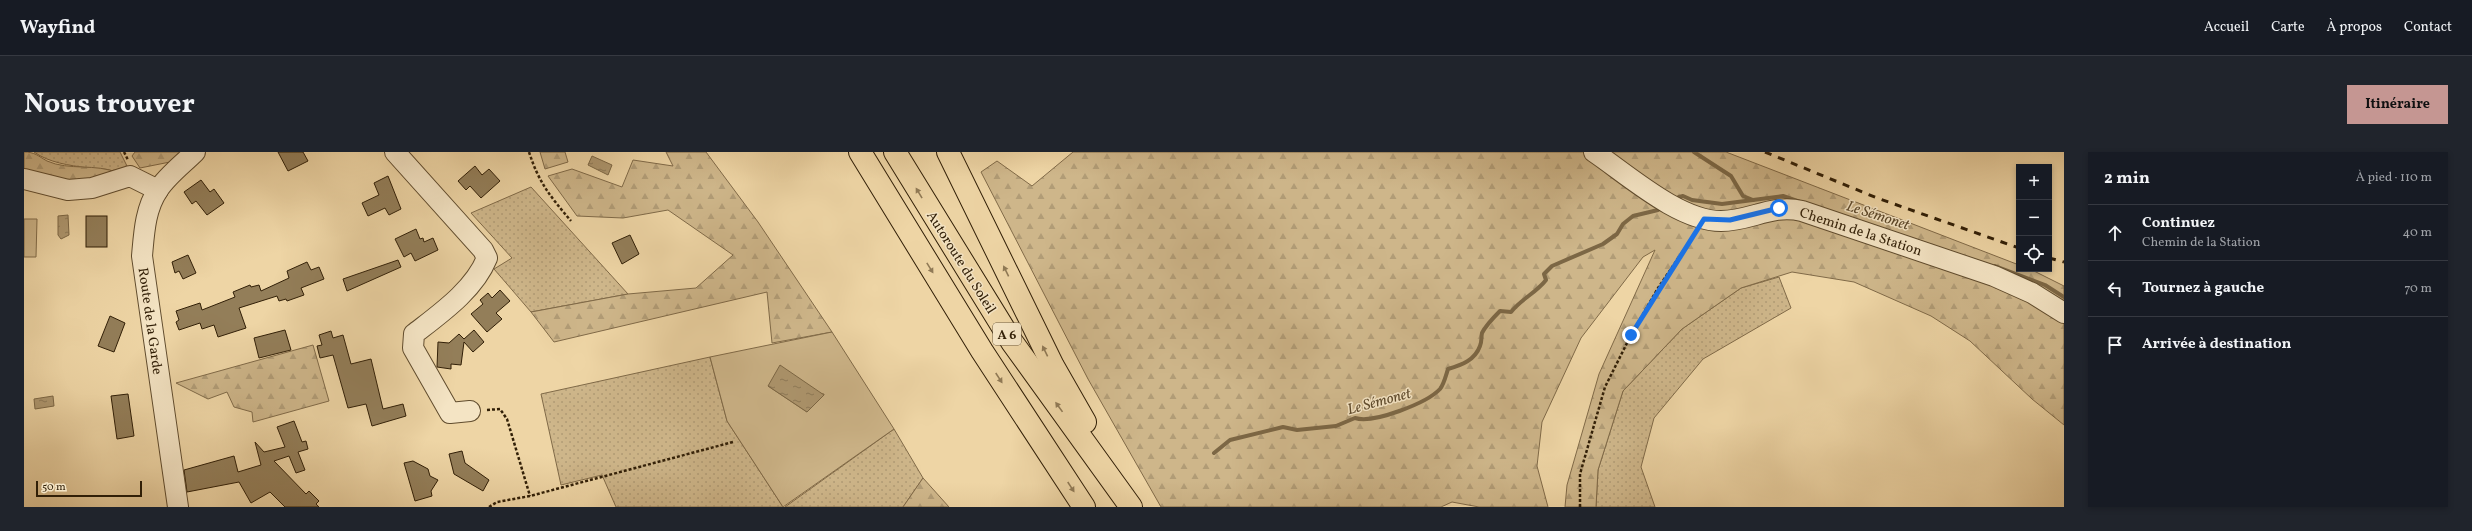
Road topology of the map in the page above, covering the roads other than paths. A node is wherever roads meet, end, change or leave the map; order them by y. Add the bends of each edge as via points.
1 (195, 152) edge
2 (395, 152) edge
3 (844, 152) edge
4 (860, 152) edge
5 (895, 152) edge
6 (948, 152) edge
7 (1594, 152) edge
8 (24, 179) edge
9 (158, 190) junction
10 (910, 235) junction
11 (2064, 313) edge
12 (470, 411) road end
13 (178, 507) edge
14 (1084, 507) edge
15 (1132, 507) edge

1 - 9 street, Route de la Garde
2 - 12 street via 483,250 487,258 482,269 450,306 414,334 413,348 450,413
3 - 10 highway
4 - 10 highway, A 6
15 -> 5 highway, Autoroute du Soleil / A 6 via 1012,342
15 -> 6 highway via 1053,366
7 - 11 street, Chemin de la Station via 1671,204 1704,219 1730,220 1779,208 1802,211 1994,276 2032,293
8 - 9 street via 68,190 92,188 130,176
9 - 13 street, Route de la Garde via 146,223 142,256
10 -> 14 highway, A 6

